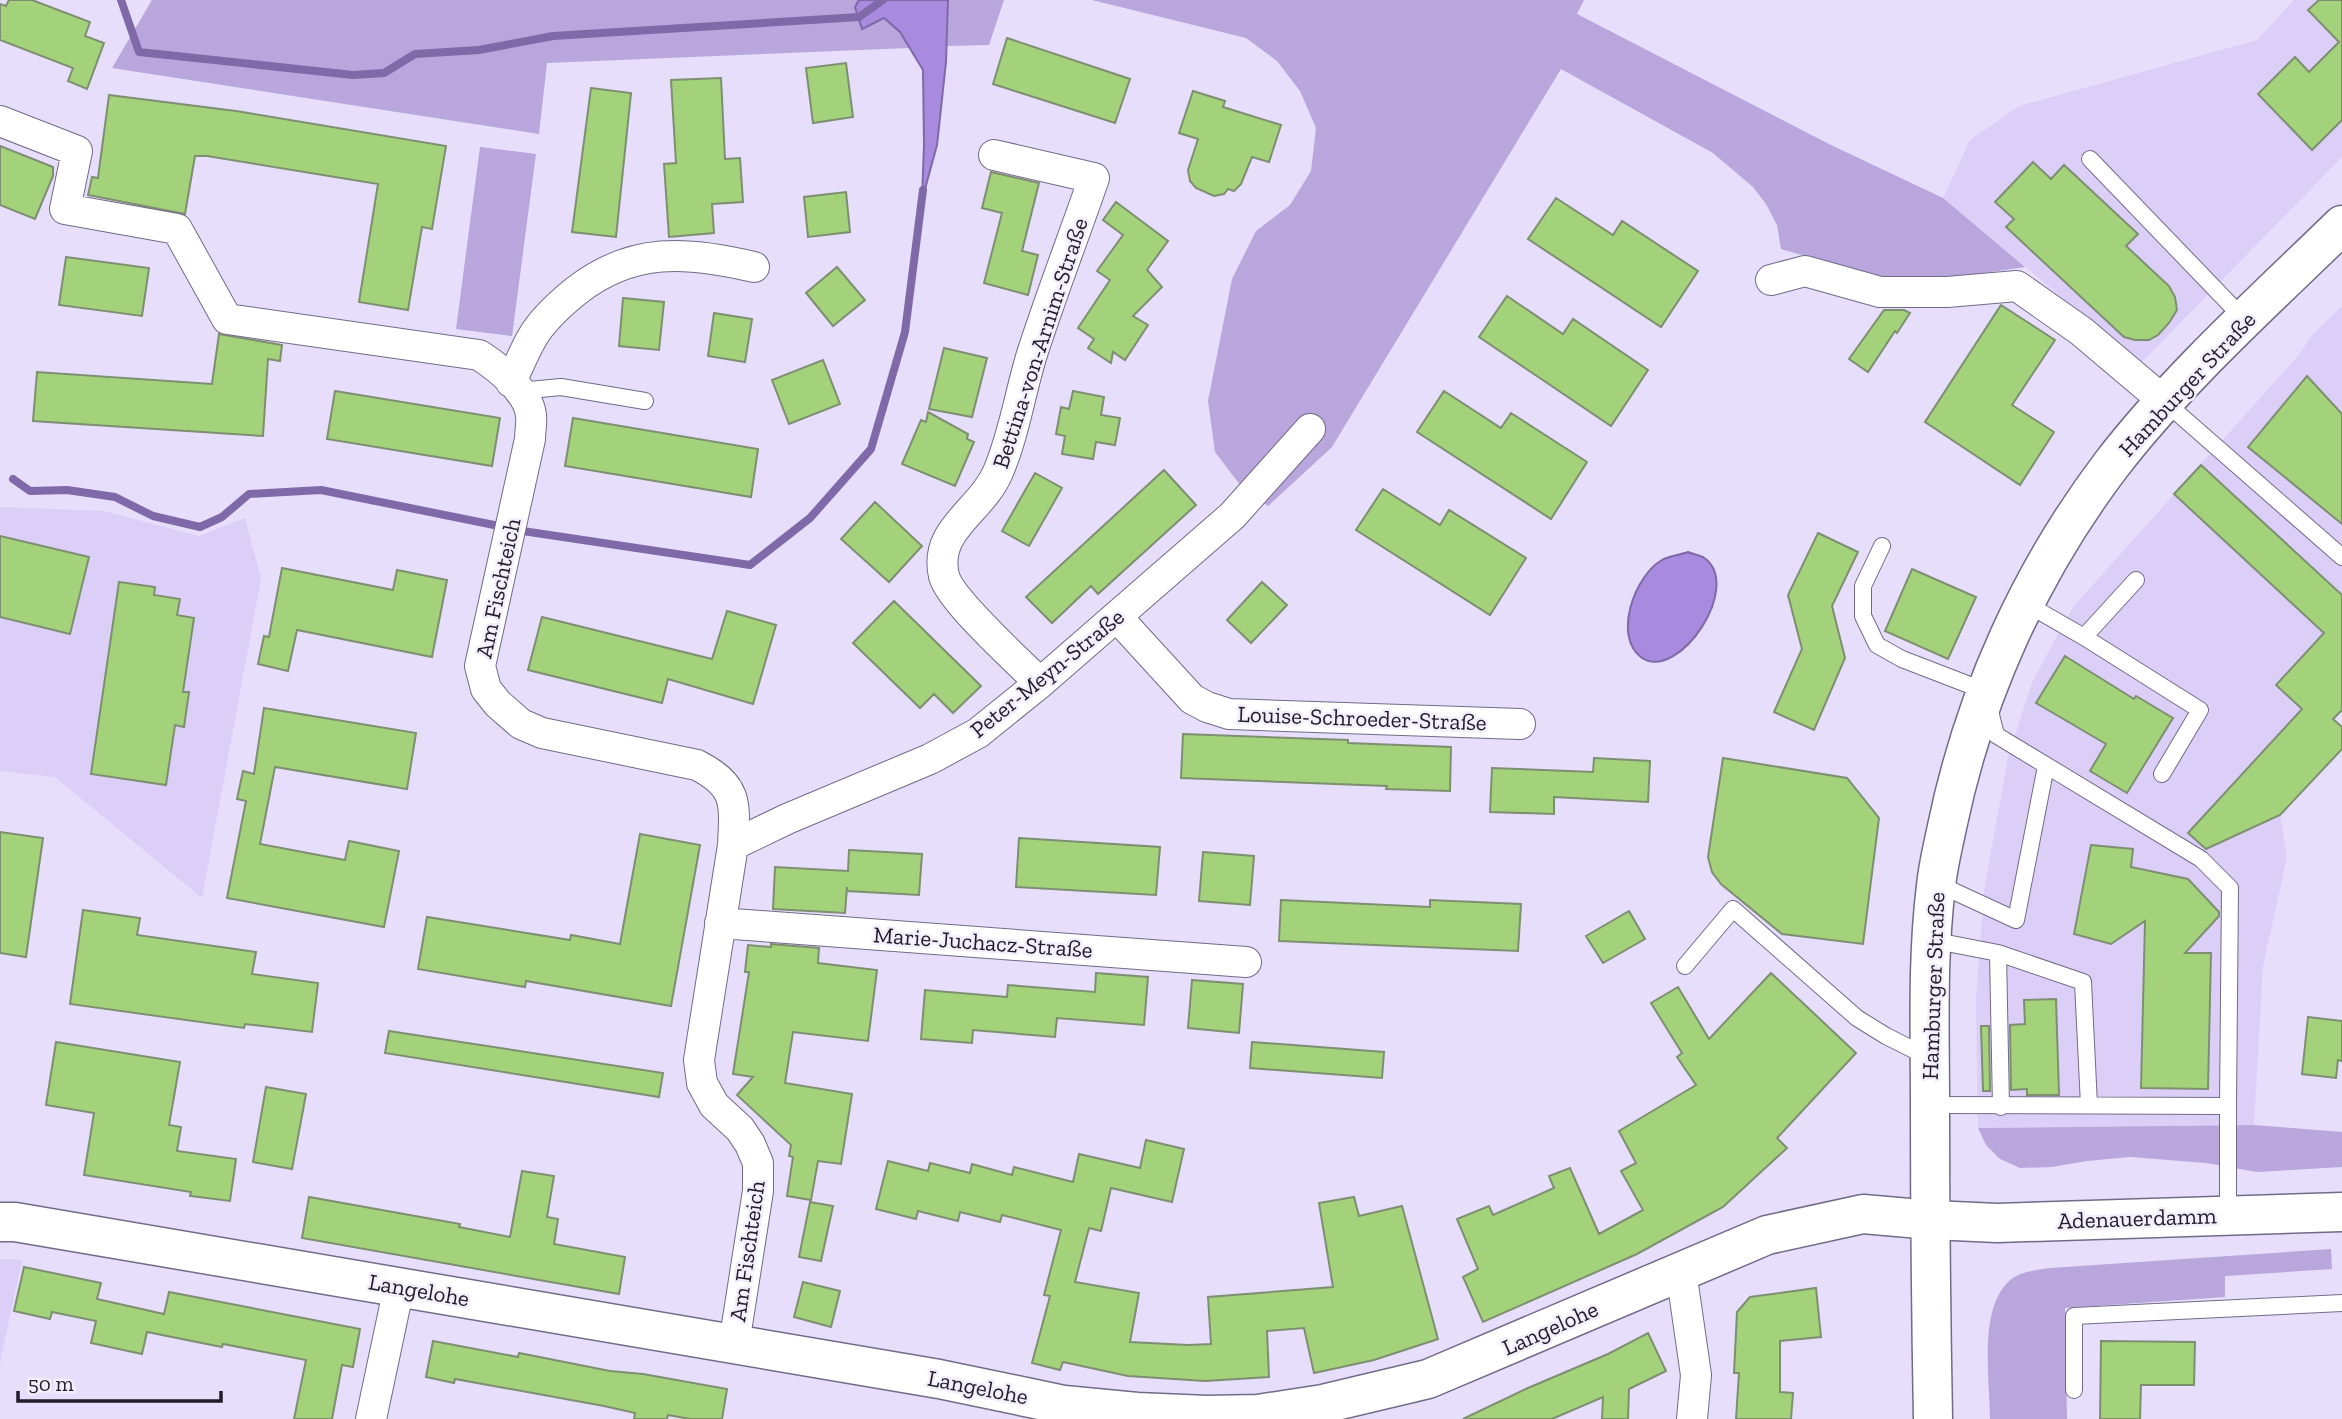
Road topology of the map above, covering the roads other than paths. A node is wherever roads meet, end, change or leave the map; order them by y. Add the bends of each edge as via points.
1 (0, 121) edge
2 (994, 155) dead end
3 (2090, 159) dead end
4 (2342, 225) edge
5 (754, 267) dead end
6 (1771, 280) dead end
7 (2245, 320) junction
8 (515, 386) junction
9 (645, 401) dead end
10 (2165, 402) junction
11 (1310, 429) dead end
12 (1882, 546) dead end
13 (2342, 557) edge
14 (2136, 580) dead end
15 (2025, 603) junction
16 (1118, 617) junction
17 (2084, 637) junction
18 (1040, 683) junction
19 (1985, 691) junction
20 (1520, 724) dead end
21 (2046, 766) junction
22 (2162, 774) dead end
23 (733, 845) junction
24 (1936, 883) junction
25 (720, 923) junction
26 (1931, 940) junction
27 (1998, 953) junction
28 (1246, 962) dead end
29 (1685, 966) dead end
30 (1930, 1058) junction
31 (1930, 1105) junction
32 (2089, 1105) junction
33 (2228, 1106) junction
34 (2001, 1107) junction
35 (2342, 1212) edge
36 (2228, 1216) junction
37 (1932, 1220) junction
38 (0, 1222) edge
39 (1681, 1271) junction
40 (399, 1287) junction
41 (2342, 1303) edge
42 (734, 1344) junction
43 (2074, 1390) dead end
44 (371, 1419) edge
45 (1692, 1419) edge
46 (1933, 1419) edge

1 - 8 street, Am Fischteich via 77,151 65,209 177,229 227,319 479,355 500,368
2 - 18 street, Bettina-von-Arnim-Straße via 1094,178 1032,353 998,474 942,550 944,578 958,600
3 - 7 lane
4 - 7 street, Hamburger Straße
5 - 8 street via 721,259 645,257 595,276 560,303 532,337
6 - 10 street via 1805,271 1880,292 2017,286 2081,331
7 - 10 street, Hamburger Straße
8 - 9 lane via 561,387
8 - 23 street, Am Fischteich via 531,413 530,439 480,666 486,689 521,724 542,733 697,765 716,775 728,787 734,813
10 - 13 lane
10 - 15 street, Hamburger Straße via 2111,466
11 - 16 street, Peter-Meyn-Straße via 1232,516
12 - 19 lane via 1863,586 1863,616 1877,645
14 - 17 lane
15 - 17 lane
15 - 19 street, Hamburger Straße
16 - 18 street, Peter-Meyn-Straße
16 - 20 street, Louise-Schroeder-Straße via 1192,699 1230,714
17 - 22 lane via 2200,710
18 - 23 street, Peter-Meyn-Straße via 978,733 930,759
19 - 21 lane via 1996,735
19 - 24 street, Hamburger Straße via 1956,785
21 - 24 lane via 2016,920
21 - 33 lane via 2201,859 2230,888
23 - 25 street, Am Fischteich
24 - 26 street, Hamburger Straße
25 - 28 street, Marie-Juchacz-Straße
25 - 42 street, Am Fischteich via 699,1060 702,1083 714,1105 740,1129 758,1163 758,1191
26 - 27 lane
26 - 30 street, Hamburger Straße
27 - 32 lane via 2083,982
27 - 34 lane
29 - 30 lane via 1733,909 1857,1018
30 - 31 street, Hamburger Straße
31 - 34 lane
31 - 37 street, Hamburger Straße
32 - 33 lane
32 - 34 lane
33 - 36 lane
35 - 36 street, Adenauerdamm
36 - 37 street, Adenauerdamm via 1997,1223
37 - 39 street, Langelohe via 1863,1214 1767,1235
37 - 46 street, Hamburger Straße
38 - 40 street, Langelohe
39 - 42 street, Langelohe via 1428,1379 1258,1414 1137,1412 1064,1405
39 - 45 street via 1696,1374
40 - 42 street, Langelohe
40 - 44 street
41 - 43 lane via 2074,1316

